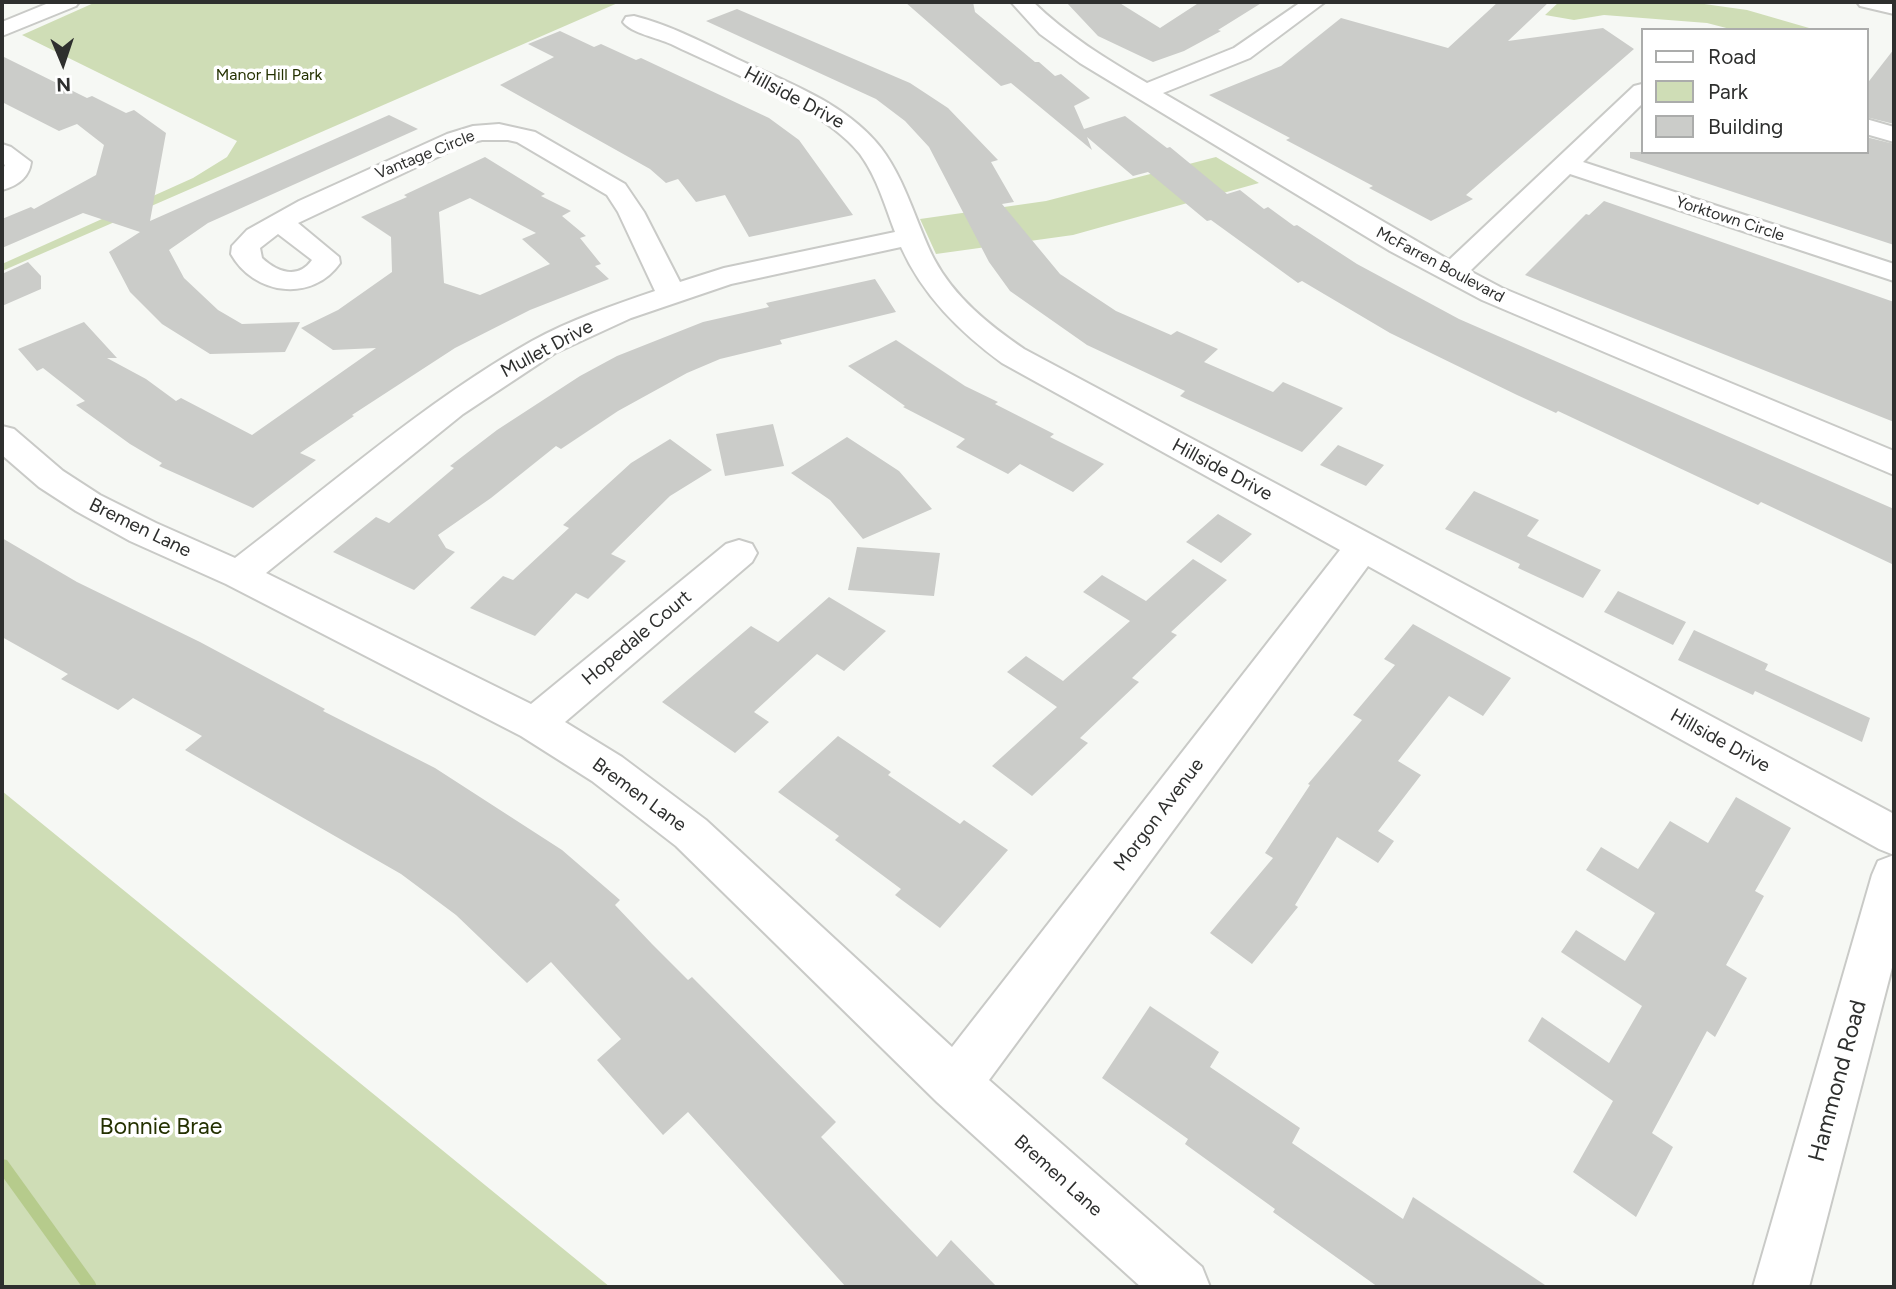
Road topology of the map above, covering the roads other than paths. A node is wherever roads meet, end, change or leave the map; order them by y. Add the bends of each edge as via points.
1 (69, 2) edge
2 (1021, 2) edge
3 (1315, 2) edge
4 (1867, 2) edge
5 (1894, 8) edge
6 (634, 22) dead end
7 (2, 30) edge
8 (1146, 92) junction
9 (1640, 93) edge
10 (1868, 128) edge
11 (1894, 135) edge
12 (2, 152) edge
13 (1565, 164) junction
14 (2, 182) edge
15 (280, 222) dead end
16 (911, 237) junction
17 (1452, 273) junction
18 (1894, 273) edge
19 (671, 293) junction
20 (2, 438) edge
21 (1894, 464) edge
22 (1363, 546) junction
23 (739, 553) dead end
24 (239, 575) junction
25 (535, 724) junction
26 (1894, 836) edge
27 (1894, 875) edge
28 (955, 1084) junction
29 (1182, 1287) edge
30 (1781, 1287) edge

1 - 7 street
2 - 8 street, McFarren Boulevard via 1067,44
3 - 8 street via 1242,53
4 - 5 street
6 - 16 street, Hillside Drive via 839,118 879,160
8 - 17 street, McFarren Boulevard
9 - 13 street
10 - 11 street
12 - 14 street via 18,162 16,172
13 - 17 street
13 - 18 street, Yorktown Circle
15 - 19 street, Vantage Circle via 456,139 480,132 514,133 616,190
16 - 19 street, Mullet Drive via 724,277
16 - 22 street, Hillside Drive via 928,271 957,308 1013,356
17 - 21 street, McFarren Boulevard via 1555,322
19 - 24 street, Mullet Drive via 582,329 504,371
20 - 24 street, Bremen Lane via 88,503
22 - 26 street, Hillside Drive
22 - 28 street, Morgon Avenue
23 - 25 street, Hopedale Court
24 - 25 street, Bremen Lane
25 - 28 street, Bremen Lane via 628,784 691,833
27 - 30 street, Hammond Road
28 - 29 street, Bremen Lane

